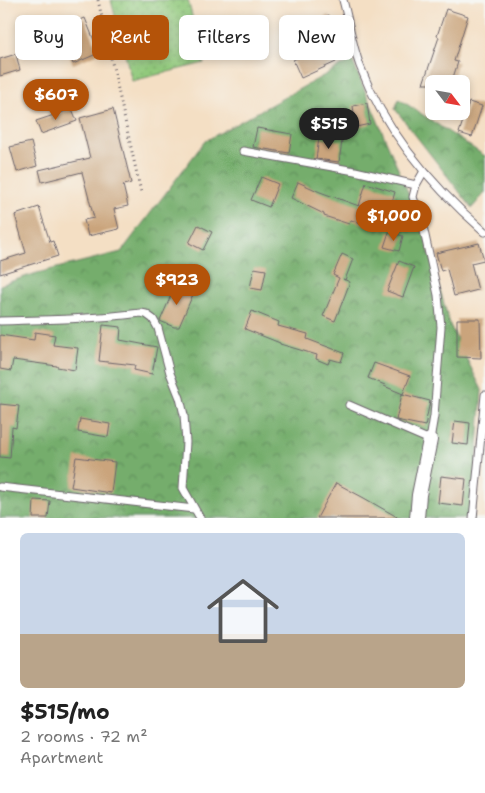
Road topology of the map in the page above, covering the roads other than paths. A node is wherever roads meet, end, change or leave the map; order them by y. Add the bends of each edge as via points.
1 (343, 0) edge
2 (242, 151) dead end
3 (424, 171) junction
4 (416, 185) junction
5 (485, 232) edge
6 (0, 321) edge
7 (485, 394) edge
8 (349, 405) dead end
9 (430, 440) junction
10 (0, 487) edge
11 (194, 509) junction
12 (200, 518) edge
13 (417, 518) edge
14 (473, 518) edge

1 - 3 lane via 352,40 373,98
2 - 4 lane
3 - 4 lane
3 - 5 lane
4 - 9 lane via 413,197 424,230 442,327
6 - 11 lane via 104,318 140,313 153,319 184,415 183,488
7 - 14 lane
8 - 9 lane
9 - 13 street
10 - 11 lane
11 - 12 lane

